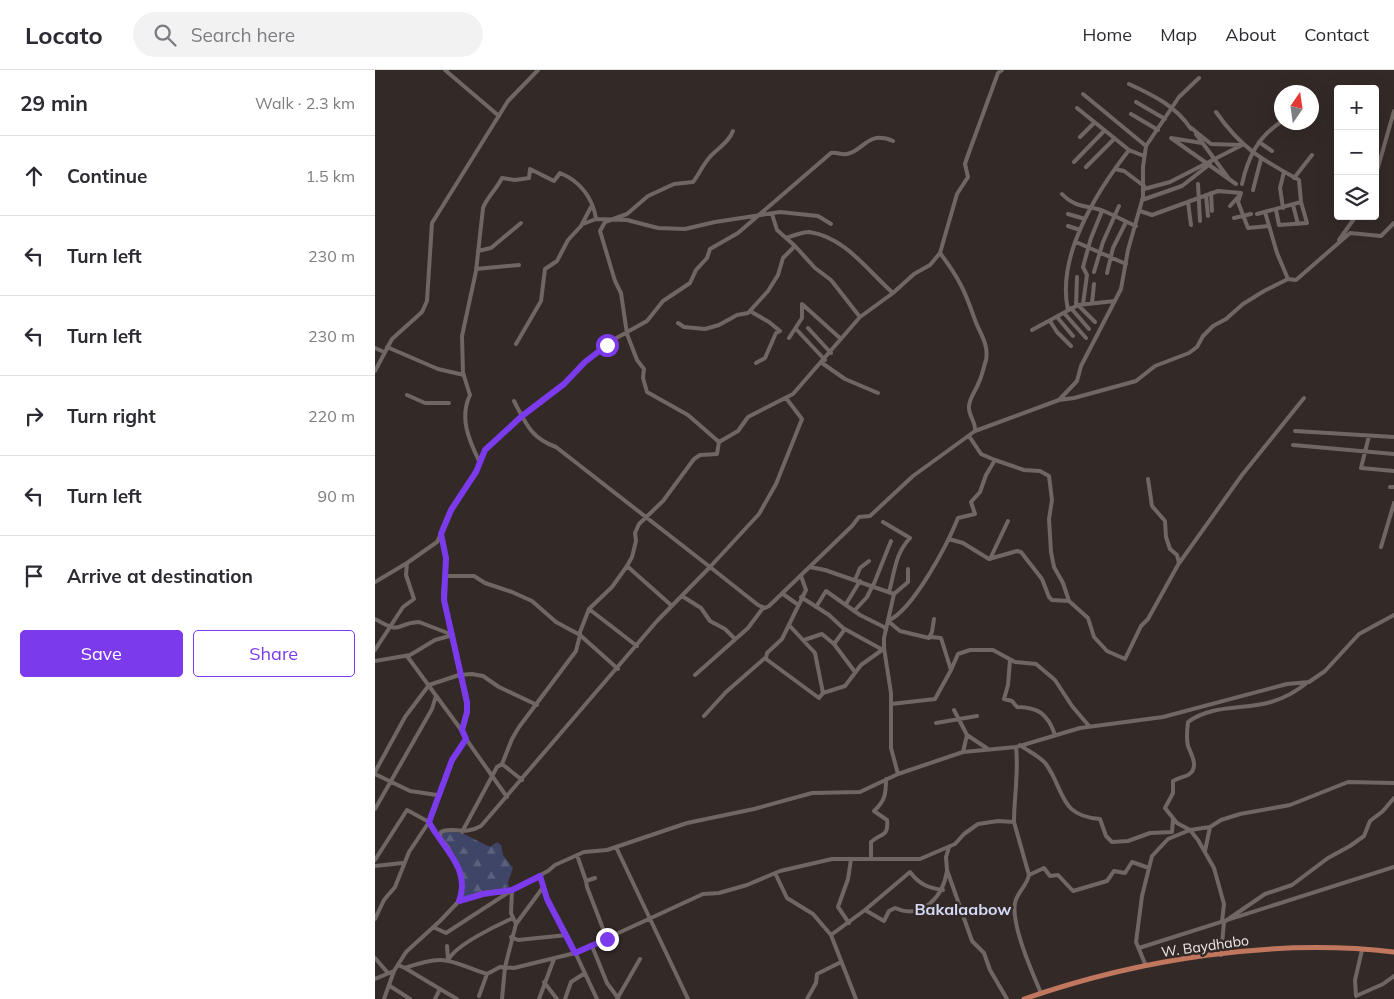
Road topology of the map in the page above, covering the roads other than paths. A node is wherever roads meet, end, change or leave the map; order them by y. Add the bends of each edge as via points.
1 (445, 70) edge
2 (538, 70) edge
3 (1002, 70) edge
4 (1199, 78) dead end
5 (1129, 84) dead end
6 (1083, 94) dead end
7 (1136, 102) dead end
8 (1077, 108) dead end
9 (1172, 108) junction
10 (1394, 111) edge
11 (1216, 112) dead end
12 (1131, 114) dead end
13 (499, 116) junction
14 (1165, 119) junction
15 (1094, 123) junction
16 (1274, 126) edge
17 (1190, 127) junction
18 (1158, 130) junction
19 (733, 131) dead end
20 (1104, 131) junction
21 (1080, 137) dead end
22 (1114, 139) junction
23 (893, 142) dead end
24 (1259, 142) junction
25 (1202, 143) junction
26 (1211, 144) junction
27 (1242, 145) junction
28 (1147, 146) junction
29 (1129, 150) junction
30 (1272, 151) dead end
31 (1252, 152) junction
32 (1312, 155) dead end
33 (1144, 156) junction
34 (1261, 159) junction
35 (1215, 160) junction
36 (1075, 162) dead end
37 (1207, 164) junction
38 (1086, 167) dead end
39 (1115, 170) junction
40 (1284, 172) junction
41 (1376, 175) edge
42 (1294, 178) junction
43 (1229, 179) junction
44 (1198, 184) dead end
45 (1235, 184) dead end
46 (1242, 184) dead end
47 (1144, 188) junction
48 (1253, 190) dead end
49 (1211, 193) junction
50 (1062, 194) dead end
51 (1206, 195) junction
52 (1240, 195) junction
53 (1197, 198) junction
54 (1143, 200) junction
55 (1188, 202) junction
56 (1301, 202) junction
57 (591, 204) junction
58 (1293, 205) junction
59 (1119, 206) dead end
60 (1230, 206) dead end
61 (1283, 208) junction
62 (1090, 209) junction
63 (1276, 210) junction
64 (1102, 211) junction
65 (1140, 211) junction
66 (1212, 211) dead end
67 (1265, 212) junction
68 (772, 214) junction
69 (1069, 214) dead end
70 (1251, 214) dead end
71 (1257, 214) dead end
72 (1115, 216) junction
73 (1208, 216) dead end
74 (1244, 216) junction
75 (755, 217) junction
76 (1234, 218) dead end
77 (611, 219) junction
78 (1085, 219) junction
79 (596, 220) junction
80 (1353, 220) edge
81 (1200, 221) dead end
82 (1126, 222) junction
83 (521, 223) dead end
84 (1394, 223) edge
85 (831, 224) dead end
86 (1298, 224) junction
87 (1191, 225) dead end
88 (581, 226) junction
89 (1068, 226) dead end
90 (1136, 226) junction
91 (1269, 226) junction
92 (1080, 230) junction
93 (786, 238) junction
94 (1076, 242) junction
95 (795, 246) junction
96 (1087, 248) junction
97 (1333, 248) junction
98 (478, 251) junction
99 (940, 253) junction
100 (1099, 253) junction
101 (1111, 258) junction
102 (1126, 264) junction
103 (519, 265) dead end
104 (476, 269) junction
105 (1094, 272) dead end
106 (1107, 273) dead end
107 (1077, 277) dead end
108 (1288, 279) junction
109 (1094, 284) dead end
110 (893, 293) junction
111 (1115, 301) junction
112 (1092, 303) junction
113 (1083, 304) junction
114 (1077, 305) junction
115 (1068, 310) junction
116 (750, 311) junction
117 (860, 317) junction
118 (1057, 317) junction
119 (1050, 321) junction
120 (1095, 322) dead end
121 (678, 323) dead end
122 (808, 328) dead end
123 (796, 329) junction
124 (1089, 329) dead end
125 (1031, 330) dead end
126 (627, 334) junction
127 (1073, 336) dead end
128 (789, 338) dead end
129 (1086, 338) dead end
130 (841, 339) junction
131 (516, 344) dead end
132 (1071, 346) dead end
133 (387, 347) junction
134 (375, 348) edge
135 (384, 352) junction
136 (831, 353) junction
137 (823, 362) junction
138 (756, 363) dead end
139 (375, 371) edge
140 (464, 375) junction
141 (878, 393) dead end
142 (407, 395) dead end
143 (786, 398) junction
144 (1304, 398) dead end
145 (1059, 400) junction
146 (514, 401) dead end
147 (449, 403) dead end
148 (522, 416) junction
149 (975, 431) junction
150 (1295, 431) dead end
151 (969, 436) junction
152 (1369, 436) junction
153 (1394, 438) edge
154 (719, 442) junction
155 (1293, 445) dead end
156 (1365, 451) junction
157 (1394, 454) edge
158 (995, 460) junction
159 (480, 463) junction
160 (1394, 471) edge
161 (1148, 479) dead end
162 (1394, 504) edge
163 (646, 517) junction
164 (883, 522) dead end
165 (1008, 522) dead end
166 (441, 534) junction
167 (949, 539) junction
168 (891, 541) dead end
169 (1381, 547) dead end
170 (990, 559) junction
171 (869, 561) dead end
172 (407, 563) junction
173 (1179, 564) junction
174 (627, 566) junction
175 (710, 566) junction
176 (810, 567) junction
177 (908, 569) dead end
178 (445, 576) junction
179 (801, 576) junction
180 (857, 580) junction
181 (375, 582) edge
182 (873, 586) junction
183 (889, 592) junction
184 (783, 594) junction
185 (894, 594) junction
186 (682, 596) junction
187 (801, 597) junction
188 (1069, 601) junction
189 (797, 604) junction
190 (846, 604) junction
191 (672, 606) junction
192 (816, 607) junction
193 (763, 608) junction
194 (589, 610) junction
195 (855, 610) junction
196 (1394, 615) edge
197 (375, 619) edge
198 (934, 619) dead end
199 (888, 621) junction
200 (789, 625) junction
201 (390, 628) junction
202 (845, 629) junction
203 (886, 631) junction
204 (453, 635) junction
205 (580, 635) junction
206 (931, 637) junction
207 (735, 639) junction
208 (804, 640) junction
209 (834, 644) junction
210 (637, 646) junction
211 (883, 649) junction
212 (375, 650) edge
213 (407, 656) junction
214 (765, 658) junction
215 (375, 660) edge
216 (1011, 660) junction
217 (618, 669) junction
218 (951, 670) junction
219 (855, 672) junction
220 (459, 675) junction
221 (695, 675) dead end
222 (1309, 682) junction
223 (429, 685) junction
224 (823, 693) junction
225 (436, 696) junction
226 (891, 704) junction
227 (537, 705) junction
228 (954, 710) dead end
229 (704, 716) dead end
230 (977, 716) dead end
231 (958, 719) junction
232 (936, 723) dead end
233 (1089, 727) junction
234 (462, 730) junction
235 (1055, 734) junction
236 (967, 735) junction
237 (466, 739) junction
238 (1018, 746) junction
239 (989, 750) junction
240 (963, 752) junction
241 (502, 764) junction
242 (375, 773) edge
243 (898, 774) junction
244 (492, 776) junction
245 (886, 779) junction
246 (522, 780) junction
247 (391, 782) junction
248 (1394, 782) edge
249 (437, 795) junction
250 (507, 797) junction
251 (1394, 798) edge
252 (375, 809) edge
253 (1173, 817) junction
254 (429, 822) junction
255 (1014, 822) junction
256 (1211, 826) junction
257 (1190, 830) junction
258 (462, 832) junction
259 (1172, 832) junction
260 (440, 838) junction
261 (1168, 839) junction
262 (616, 847) junction
263 (949, 847) junction
264 (1205, 852) junction
265 (577, 855) junction
266 (871, 858) junction
267 (851, 859) junction
268 (375, 860) edge
269 (402, 863) junction
270 (375, 866) edge
271 (1394, 867) edge
272 (1149, 868) junction
273 (947, 870) junction
274 (775, 873) junction
275 (1029, 875) junction
276 (540, 876) junction
277 (595, 878) dead end
278 (586, 881) junction
279 (544, 886) junction
280 (512, 890) junction
281 (943, 890) junction
282 (459, 901) junction
283 (375, 906) edge
284 (379, 909) junction
285 (865, 910) junction
286 (513, 918) junction
287 (375, 919) edge
288 (649, 921) junction
289 (1223, 922) junction
290 (849, 923) junction
291 (516, 924) junction
292 (433, 927) junction
293 (567, 935) junction
294 (831, 935) junction
295 (511, 937) junction
296 (607, 939) junction
297 (447, 946) dead end
298 (592, 946) junction
299 (1139, 948) junction
300 (1362, 950) junction
301 (1394, 952) edge
302 (575, 953) junction
303 (1221, 955) junction
304 (375, 958) edge
305 (553, 958) junction
306 (448, 959) junction
307 (640, 959) dead end
308 (841, 962) junction
309 (398, 965) junction
310 (1145, 966) junction
311 (505, 967) junction
312 (405, 968) junction
313 (394, 971) junction
314 (388, 973) junction
315 (585, 973) junction
316 (487, 974) junction
317 (1394, 976) edge
318 (375, 979) edge
319 (543, 982) junction
320 (390, 986) junction
321 (440, 988) junction
322 (1041, 993) junction
323 (479, 996) dead end
324 (1356, 997) edge
325 (617, 998) edge
326 (383, 999) edge
327 (410, 999) edge
328 (435, 999) edge
329 (457, 999) edge
330 (502, 999) edge
331 (539, 999) edge
332 (557, 999) edge
333 (565, 999) edge
334 (597, 999) edge
335 (688, 999) edge
336 (807, 999) edge
337 (856, 999) edge
338 (1007, 999) edge
339 (1025, 999) edge

1 - 13 street
2 - 13 street via 507,101
3 - 99 street via 998,73 968,155 965,164 968,177 957,194
4 - 9 street
5 - 9 street
6 - 28 street
7 - 14 street
8 - 15 street
9 - 14 street
9 - 17 street
10 - 41 street
11 - 27 street
12 - 18 street
13 - 133 street via 432,222 427,302 422,312
14 - 18 street
15 - 20 street
15 - 21 street
16 - 24 street
17 - 25 street
17 - 26 street
18 - 28 street
19 - 77 street via 730,139 708,159 693,182 662,189 627,214
20 - 22 street
20 - 36 street
22 - 29 street
22 - 38 street
23 - 75 street via 888,139 869,140 848,154 831,153
24 - 30 street
24 - 31 street
25 - 26 street
25 - 35 street
25 - 37 street via 1171,138
26 - 27 street
27 - 31 street
27 - 35 street
28 - 33 street
29 - 33 street
29 - 39 street
31 - 34 street
31 - 46 street
32 - 42 street
33 - 47 street
34 - 40 street
34 - 48 street
35 - 37 street
35 - 43 street
37 - 43 street
37 - 47 street via 1169,182
37 - 54 street via 1182,186
39 - 47 street via 1124,171
39 - 62 street
40 - 42 street
40 - 61 street via 1280,188
42 - 56 street via 1299,180
43 - 45 street
44 - 53 street
47 - 54 street
49 - 51 street
49 - 52 street via 1229,191
49 - 66 street
50 - 62 street via 1069,202
51 - 53 street
51 - 73 street
52 - 60 street
52 - 74 street via 1238,202
53 - 55 street
53 - 81 street
54 - 65 street
55 - 65 street via 1152,215
55 - 87 street
56 - 58 street
56 - 86 street via 1307,223
57 - 79 street
57 - 88 street
57 - 98 street via 578,182 560,173 554,181 530,169 529,178 502,178 483,208
58 - 61 street
58 - 86 street
59 - 72 street
61 - 63 street
62 - 64 street
62 - 78 street
63 - 67 street
63 - 86 street via 1279,225
64 - 72 street
64 - 96 street
65 - 90 street
67 - 71 street
67 - 91 street
68 - 75 street
68 - 85 street via 816,216
68 - 93 street via 777,230
69 - 78 street
70 - 74 street
72 - 82 street
72 - 100 street
74 - 76 street
74 - 91 street via 1248,228
75 - 77 street via 685,229 658,228
75 - 126 street via 739,233 709,249 707,258 690,283 663,301 647,321
77 - 79 street
77 - 126 street via 600,231 621,293
78 - 92 street
79 - 88 street
80 - 97 street
82 - 90 street
82 - 101 street
83 - 98 street via 491,248
84 - 97 street via 1381,236 1350,233
88 - 131 street via 568,240 557,260 545,269 541,301
89 - 92 street
90 - 102 street
91 - 108 street
92 - 94 street
93 - 95 street
93 - 110 street via 810,232 829,237 858,257 869,272
94 - 96 street
94 - 115 street via 1067,279
95 - 116 street via 783,258 769,291
95 - 117 street via 831,280
96 - 100 street
96 - 113 street via 1083,266 1087,275
97 - 108 street via 1296,280
98 - 104 street
99 - 110 street via 930,265
99 - 149 street via 970,301 986,346 980,381 970,402 969,413 975,422
100 - 101 street
100 - 105 street
101 - 102 street
101 - 106 street
102 - 111 street
103 - 104 street
104 - 140 street via 463,336
107 - 114 street
108 - 145 street via 1250,299 1213,326 1189,353 1155,366 1136,381
109 - 112 street
110 - 117 street
111 - 112 street
111 - 145 street via 1081,366 1077,381
112 - 113 street
113 - 114 street
114 - 115 street
114 - 120 street
115 - 118 street
115 - 124 street
115 - 129 street
116 - 121 street via 705,329 684,327
116 - 138 street via 780,331 776,332 765,358
117 - 130 street
118 - 119 street
118 - 127 street
119 - 125 street
119 - 132 street
122 - 136 street
123 - 128 street
123 - 130 street via 802,318 802,304
123 - 137 street
126 - 148 street via 611,341 550,396
126 - 154 street via 644,369 647,392 688,414
130 - 136 street
133 - 135 street
133 - 140 street via 437,369
134 - 135 street
135 - 139 street
136 - 137 street
137 - 141 street via 845,379
137 - 143 street
140 - 159 street via 470,396 464,408 465,423
142 - 147 street via 425,403
143 - 154 street via 748,417 738,431
143 - 175 street via 802,419 776,484 759,514
144 - 173 street via 1242,475
145 - 149 street
146 - 148 street
148 - 159 street via 485,450
148 - 163 street via 541,442 556,447
149 - 151 street
150 - 152 street
151 - 158 street via 981,454
151 - 176 street via 913,476 869,516 859,517
152 - 153 street
152 - 156 street
154 - 163 street via 717,454 700,455 694,459 663,502
155 - 156 street
156 - 157 street
156 - 160 street via 1361,468
158 - 167 street via 980,492 971,500 974,516 958,518
158 - 188 street via 1049,476 1051,552
159 - 166 street via 451,510
161 - 173 street via 1152,506 1165,521 1166,537
162 - 169 street
163 - 174 street via 635,533 636,542
163 - 175 street
164 - 183 street via 910,538 899,551
165 - 170 street
166 - 172 street via 437,542
166 - 178 street via 446,558
167 - 170 street via 963,542
167 - 199 street via 917,594
168 - 182 street
170 - 188 street via 1019,551 1042,578 1052,600
171 - 180 street via 860,568
172 - 181 street
172 - 201 street via 414,599 403,607
173 - 188 street via 1125,659 1107,651 1094,637 1088,618
174 - 191 street
174 - 194 street
175 - 186 street
175 - 193 street
176 - 179 street
176 - 180 street
177 - 185 street via 909,582
178 - 204 street via 444,600
178 - 205 street via 474,576 512,592 532,601 556,622
179 - 184 street
179 - 187 street via 806,588
180 - 182 street
180 - 190 street
182 - 183 street
182 - 195 street
183 - 185 street
184 - 189 street
184 - 193 street
185 - 199 street
186 - 191 street
186 - 207 street via 701,608 710,621
187 - 189 street
187 - 192 street
189 - 200 street
190 - 192 street via 826,591
190 - 195 street
191 - 210 street
192 - 202 street
193 - 207 street via 754,622
194 - 205 street
194 - 210 street
195 - 203 street via 885,627
196 - 222 street via 1359,634 1325,671
197 - 201 street
198 - 206 street
199 - 203 street
199 - 206 street via 900,631
200 - 208 street
200 - 214 street via 783,639
201 - 204 street via 400,629 419,622
201 - 212 street
202 - 209 street
202 - 211 street
203 - 211 street
204 - 213 street via 435,640
204 - 220 street
205 - 217 street
205 - 227 street via 576,651
206 - 218 street via 941,638
207 - 221 street
208 - 209 street via 822,634
208 - 224 street via 815,653
209 - 219 street
210 - 217 street
211 - 219 street
211 - 226 street
213 - 215 street
213 - 223 street
214 - 224 street via 819,698
214 - 229 street
216 - 218 street via 993,650 970,650 958,654
216 - 233 street via 1032,662 1044,669
216 - 235 street via 1009,685 1004,698 1017,707 1039,710 1051,722
217 - 246 street
218 - 226 street via 935,699
219 - 224 street via 845,686
220 - 223 street
220 - 227 street via 483,676
220 - 234 street via 467,702
222 - 233 street via 1287,684 1163,717
222 - 253 street via 1270,702 1223,708 1188,722 1193,769 1173,781 1173,793 1165,808
223 - 225 street
223 - 242 street via 405,717
225 - 234 street
225 - 247 street
226 - 243 street via 891,748
227 - 241 street via 512,739
228 - 231 street
230 - 231 street
231 - 232 street
231 - 236 street
233 - 235 street
234 - 237 street
235 - 238 street
236 - 239 street
236 - 240 street
237 - 244 street
237 - 249 street via 452,760
238 - 239 street
238 - 255 street via 1013,792
238 - 259 street via 1046,762 1061,797 1083,818 1100,819 1106,836 1112,842 1128,841 1150,833
239 - 240 street
240 - 243 street
241 - 244 street
241 - 246 street
242 - 247 street
243 - 245 street
244 - 250 street
244 - 258 street
245 - 262 street via 860,792 812,793 687,823
245 - 266 street via 887,795 874,811 887,820 888,831 871,842
246 - 250 street
247 - 249 street via 409,791
247 - 252 street
248 - 256 street via 1348,782 1289,805 1240,814
249 - 254 street
250 - 258 street via 481,826
251 - 289 street via 1370,821 1364,836 1292,885 1265,894
253 - 257 street via 1183,828
253 - 259 street
254 - 260 street
254 - 268 street via 407,810
254 - 269 street
255 - 263 street via 979,824
255 - 275 street
256 - 257 street
256 - 264 street
257 - 261 street
257 - 264 street
258 - 260 street via 444,830
259 - 261 street
260 - 282 street via 459,871 462,883
261 - 272 street via 1152,856
262 - 265 street
262 - 288 street
263 - 266 street via 920,859
263 - 273 street
264 - 289 street via 1222,893
265 - 276 street
265 - 278 street
266 - 267 street
267 - 274 street via 823,861
267 - 290 street via 838,907
269 - 270 street
269 - 284 street via 395,887
271 - 289 street
272 - 275 street via 1133,862 1125,873 1114,871 1107,881 1073,891 1058,875 1050,876 1044,868
272 - 299 street via 1138,921 1136,942
273 - 281 street
273 - 338 street via 972,941 984,953
274 - 288 street via 747,885 703,894
274 - 294 street via 787,898 813,914
275 - 322 street via 1015,902 1015,913 1025,958
276 - 279 street
276 - 280 street
277 - 278 street
278 - 296 street
279 - 291 street
279 - 293 street via 547,899
280 - 282 street
280 - 286 street
280 - 292 street via 447,932
281 - 285 street via 924,907 889,911 884,921
281 - 285 street via 929,888 910,872
282 - 292 street
283 - 284 street
284 - 287 street
285 - 290 street
286 - 291 street
286 - 306 street via 468,941
288 - 296 street
288 - 335 street
289 - 299 street
289 - 303 street
290 - 294 street
291 - 295 street
292 - 309 street via 406,952
293 - 295 street via 518,940
293 - 302 street
294 - 308 street
295 - 311 street
296 - 298 street
297 - 306 street
298 - 302 street
298 - 325 street via 607,983
299 - 310 street
300 - 301 main road, W. Baydhabo
300 - 303 main road, W. Baydhabo via 1295,948
300 - 324 street via 1355,980
302 - 305 street
302 - 315 street
303 - 310 main road, W. Baydhabo
304 - 314 street
305 - 311 street via 514,968
305 - 319 street
306 - 312 street via 426,960
306 - 316 street
307 - 325 street
308 - 336 street via 817,974
308 - 337 street
309 - 312 street
309 - 313 street
310 - 322 main road, W. Baydhabo
311 - 316 street
311 - 330 street
312 - 321 street
313 - 314 street
313 - 320 street
314 - 318 street
315 - 333 street via 571,982
315 - 334 street
316 - 323 street
317 - 324 street
319 - 331 street
319 - 332 street
320 - 326 street
320 - 327 street
321 - 328 street
321 - 329 street
322 - 339 main road, W. Baydhabo

